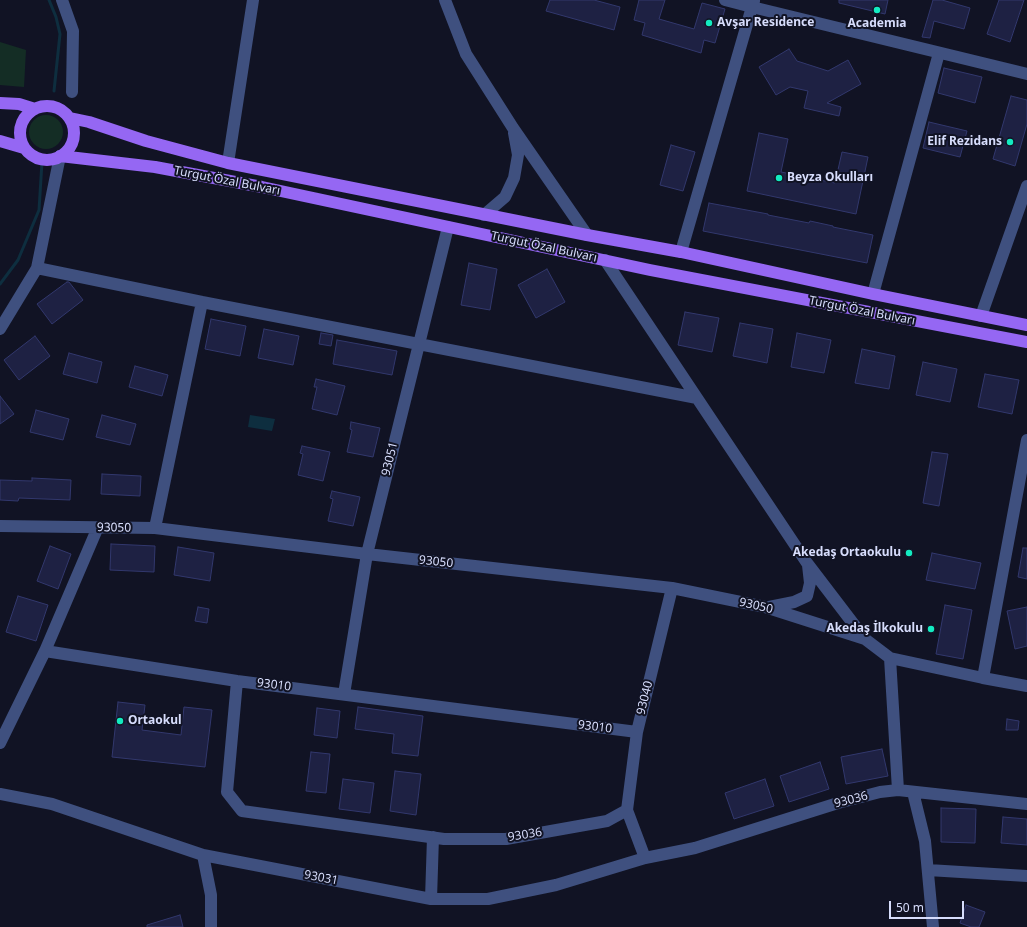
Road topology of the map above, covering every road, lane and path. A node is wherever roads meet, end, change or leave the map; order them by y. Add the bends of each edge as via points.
1 (62, 0) edge
2 (253, 0) edge
3 (445, 0) edge
4 (725, 0) edge
5 (753, 4) edge
6 (939, 53) junction
7 (1027, 74) edge
8 (72, 92) dead end
9 (0, 103) edge
10 (35, 109) junction
11 (70, 118) junction
12 (513, 128) junction
13 (0, 141) edge
14 (24, 148) junction
15 (60, 156) junction
16 (228, 163) junction
17 (1027, 186) edge
18 (484, 214) junction
19 (448, 227) junction
20 (587, 235) junction
21 (681, 252) junction
22 (605, 260) junction
23 (38, 268) junction
24 (873, 294) junction
25 (202, 302) junction
26 (981, 316) junction
27 (1027, 325) edge
28 (0, 329) edge
29 (1027, 342) edge
30 (418, 344) junction
31 (697, 398) junction
32 (1027, 440) edge
33 (0, 526) edge
34 (98, 527) junction
35 (155, 528) junction
36 (367, 554) junction
37 (807, 563) junction
38 (672, 588) junction
39 (765, 607) junction
40 (865, 639) junction
41 (45, 651) junction
42 (890, 658) junction
43 (983, 678) junction
44 (237, 681) junction
45 (1027, 686) edge
46 (344, 694) junction
47 (637, 732) junction
48 (0, 743) edge
49 (898, 790) junction
50 (913, 792) junction
51 (0, 794) edge
52 (1027, 804) edge
53 (626, 810) junction
54 (433, 837) junction
55 (203, 855) junction
56 (645, 858) junction
57 (928, 870) junction
58 (1027, 876) edge
59 (431, 899) junction
60 (211, 927) edge
61 (933, 927) edge

1 - 8 street via 73,30
2 - 16 street
3 - 12 street via 466,54
4 - 5 street
5 - 6 street
5 - 21 street
6 - 7 street
6 - 24 street
9 - 10 main road, Turgut Özal Bulvarı via 19,104
10 - 11 main road, Turgut Özal Bulvarı via 42,106 58,108
10 - 14 main road via 22,122 20,130
11 - 15 main road via 74,135 70,147
11 - 16 main road, Turgut Özal Bulvarı
12 - 18 street via 518,155 514,178 505,197
12 - 20 street
13 - 14 main road, Turgut Özal Bulvarı
14 - 15 main road, Turgut Özal Bulvarı via 41,159
15 - 19 main road, Turgut Özal Bulvarı via 155,167
15 - 23 street
16 - 18 main road, Turgut Özal Bulvarı
17 - 26 street
18 - 20 main road, Turgut Özal Bulvarı
19 - 22 main road, Turgut Özal Bulvarı
19 - 30 street, 93051
20 - 21 main road, Turgut Özal Bulvarı
21 - 24 main road, Turgut Özal Bulvarı
22 - 29 main road, Turgut Özal Bulvarı
22 - 31 street
23 - 25 street
23 - 28 street
24 - 26 main road, Turgut Özal Bulvarı
25 - 30 street
25 - 35 street
26 - 27 main road, Turgut Özal Bulvarı
30 - 31 street
30 - 36 street, 93051
31 - 37 street
32 - 43 street
33 - 34 street, 93050
34 - 35 street, 93050
34 - 41 street
35 - 36 street, 93050
36 - 38 street, 93050
36 - 46 street, 93051
37 - 39 street via 810,583 807,596 794,602
37 - 40 street
38 - 39 street, 93050
38 - 47 street, 93040
39 - 40 street, 93050
40 - 42 street
41 - 44 street, 93010
41 - 48 street
42 - 43 street
42 - 49 street
43 - 45 street
44 - 46 street, 93010
44 - 54 street, 93036 via 227,792 242,811
46 - 47 street, 93010
47 - 53 street, 93040
49 - 50 street, 93036
49 - 56 street, 93036 via 838,802 695,848
50 - 52 street, 93036
50 - 57 street via 925,841
51 - 55 street, 93031 via 52,804
53 - 54 street, 93036 via 607,821 506,839
53 - 56 street
54 - 59 street
55 - 59 street, 93031
55 - 60 street via 211,895
56 - 59 street, 93031 via 556,885 488,899
57 - 58 street
57 - 61 street

